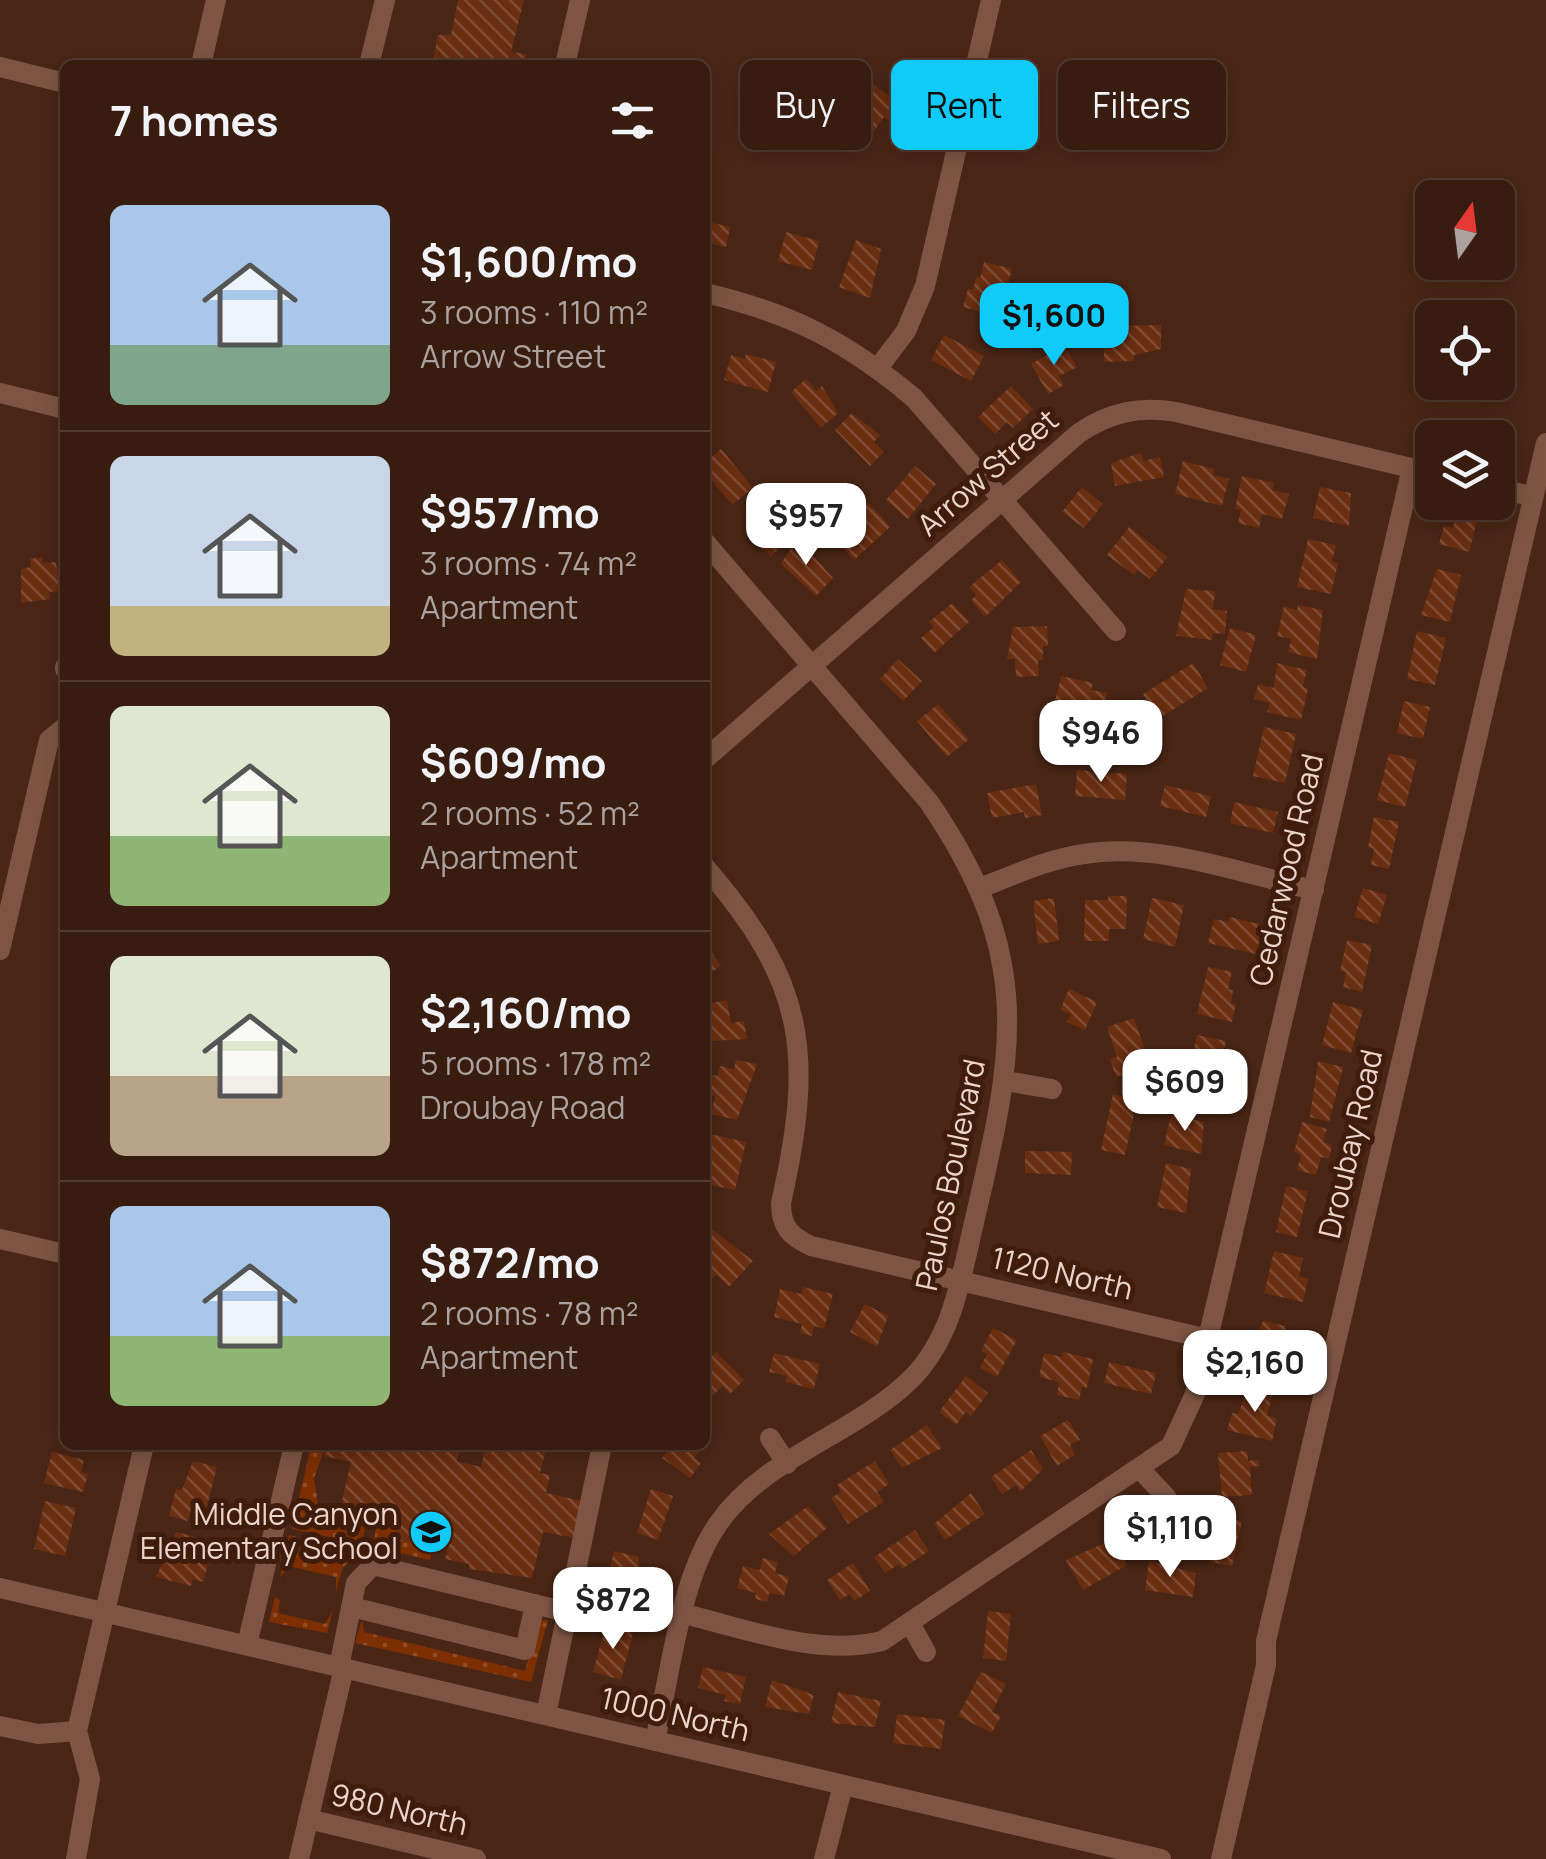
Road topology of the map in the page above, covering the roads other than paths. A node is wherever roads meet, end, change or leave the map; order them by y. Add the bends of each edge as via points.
1 (216, 0) edge
2 (385, 0) edge
3 (580, 0) edge
4 (991, 0) edge
5 (202, 60) edge
6 (370, 60) edge
7 (566, 60) edge
8 (0, 67) edge
9 (60, 82) edge
10 (710, 294) edge
11 (878, 368) junction
12 (0, 393) edge
13 (60, 407) edge
14 (1546, 443) edge
15 (1415, 468) edge
16 (1515, 492) edge
17 (1415, 497) edge
18 (1533, 497) junction
19 (1002, 501) junction
20 (710, 548) edge
21 (1116, 631) dead end
22 (812, 666) junction
23 (60, 732) edge
24 (710, 754) edge
25 (710, 873) edge
26 (980, 888) junction
27 (1314, 890) junction
28 (0, 950) edge
29 (1006, 1081) junction
30 (1052, 1090) dead end
31 (0, 1239) edge
32 (60, 1253) edge
33 (960, 1281) junction
34 (1208, 1338) junction
35 (770, 1438) dead end
36 (143, 1450) edge
37 (293, 1450) edge
38 (601, 1450) edge
39 (787, 1464) junction
40 (1141, 1470) junction
41 (1168, 1498) dead end
42 (0, 1588) edge
43 (535, 1604) junction
44 (352, 1606) junction
45 (104, 1612) junction
46 (568, 1612) junction
47 (684, 1614) junction
48 (911, 1625) junction
49 (246, 1645) junction
50 (926, 1652) dead end
51 (342, 1667) junction
52 (546, 1715) junction
53 (0, 1726) edge
54 (76, 1732) junction
55 (655, 1740) junction
56 (843, 1784) junction
57 (308, 1819) junction
58 (76, 1859) edge
59 (299, 1859) edge
60 (476, 1859) edge
61 (824, 1859) edge
62 (1161, 1859) edge
63 (1221, 1859) edge

1 - 5 street
2 - 6 street
3 - 7 street
4 - 11 street via 925,286 906,331
8 - 9 street
10 - 11 street via 810,326
11 - 19 street via 914,398
12 - 13 street
14 - 18 street, Droubay Road
15 - 19 street, Arrow Street via 1144,409 1090,426
16 - 18 street
17 - 27 street, Cedarwood Road
18 - 63 street, Droubay Road
19 - 21 street
19 - 22 street, Arrow Street
20 - 22 street, Paulos Boulevard
22 - 24 street, Arrow Street
22 - 26 street, Paulos Boulevard via 929,802
23 - 28 street via 49,740
25 - 33 street, 1120 North via 761,936 796,1029 800,1102 781,1203 786,1228 811,1246
26 - 27 street via 1065,857 1123,851
26 - 29 street, Paulos Boulevard via 1007,994
27 - 34 street, Cedarwood Road
29 - 30 street
29 - 33 street, Paulos Boulevard
31 - 32 street
33 - 34 street, 1120 North
33 - 39 street, Paulos Boulevard via 943,1335 911,1379
34 - 40 street, Cedarwood Road via 1186,1421 1171,1446
35 - 39 street
36 - 45 street
37 - 49 street
38 - 46 street
39 - 47 street, Paulos Boulevard via 752,1487 716,1525
40 - 41 street
40 - 48 street, Cedarwood Road
42 - 45 street, 1000 North
43 - 44 street via 373,1565 356,1583
43 - 44 street via 525,1650
43 - 46 street
44 - 51 street
45 - 49 street, 1000 North
45 - 54 street
46 - 52 street
47 - 48 street, Cedarwood Road via 844,1648 882,1641
47 - 55 street, Paulos Boulevard
48 - 50 street
49 - 51 street, 1000 North
51 - 52 street, 1000 North
51 - 57 street
52 - 55 street, 1000 North
53 - 54 street
54 - 58 street via 90,1780
55 - 56 street, 1000 North
56 - 61 street
56 - 62 street, 1000 North
57 - 59 street
57 - 60 street, 980 North

